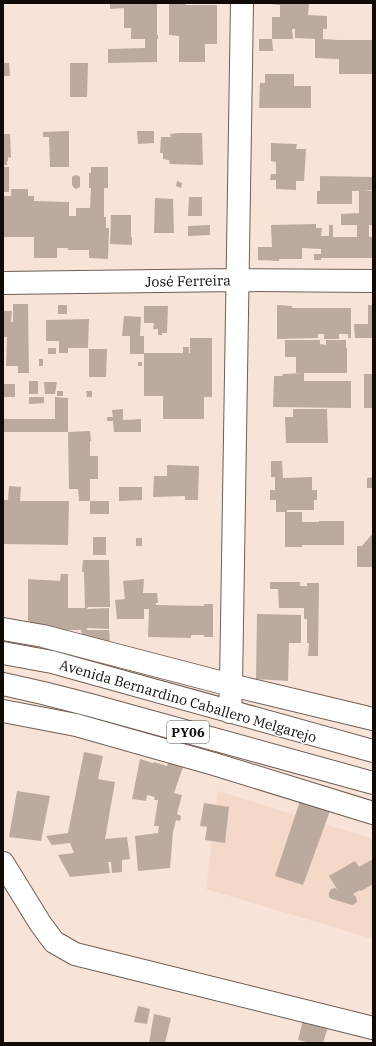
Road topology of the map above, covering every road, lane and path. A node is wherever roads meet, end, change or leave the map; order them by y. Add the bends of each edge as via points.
1 (242, 3) edge
2 (237, 280) junction
3 (373, 281) edge
4 (3, 283) edge
5 (3, 629) edge
6 (3, 653) edge
7 (3, 684) edge
8 (231, 685) junction
9 (3, 711) edge
10 (230, 712) junction
11 (373, 720) edge
12 (231, 744) junction
13 (373, 751) edge
14 (223, 766) junction
15 (370, 782) edge
16 (373, 813) edge
17 (3, 863) edge
18 (373, 1028) edge

1 - 2 main road
2 - 3 main road, José Ferreira
2 - 4 main road, José Ferreira
2 - 8 main road
5 - 8 main road via 43,636
6 - 10 main road, Avenida Bernardino Caballero Melgarejo / PY06 via 52,662
7 - 12 main road, Avenida Bernardino Caballero Melgarejo / PY06
8 - 10 main road
8 - 11 main road
9 - 14 main road via 76,726
10 - 13 main road, Avenida Bernardino Caballero Melgarejo / PY06
12 - 14 main road
12 - 15 main road, Avenida Bernardino Caballero Melgarejo / PY06
14 - 16 main road
15 - 16 main road
17 - 18 main road via 54,942 76,954

